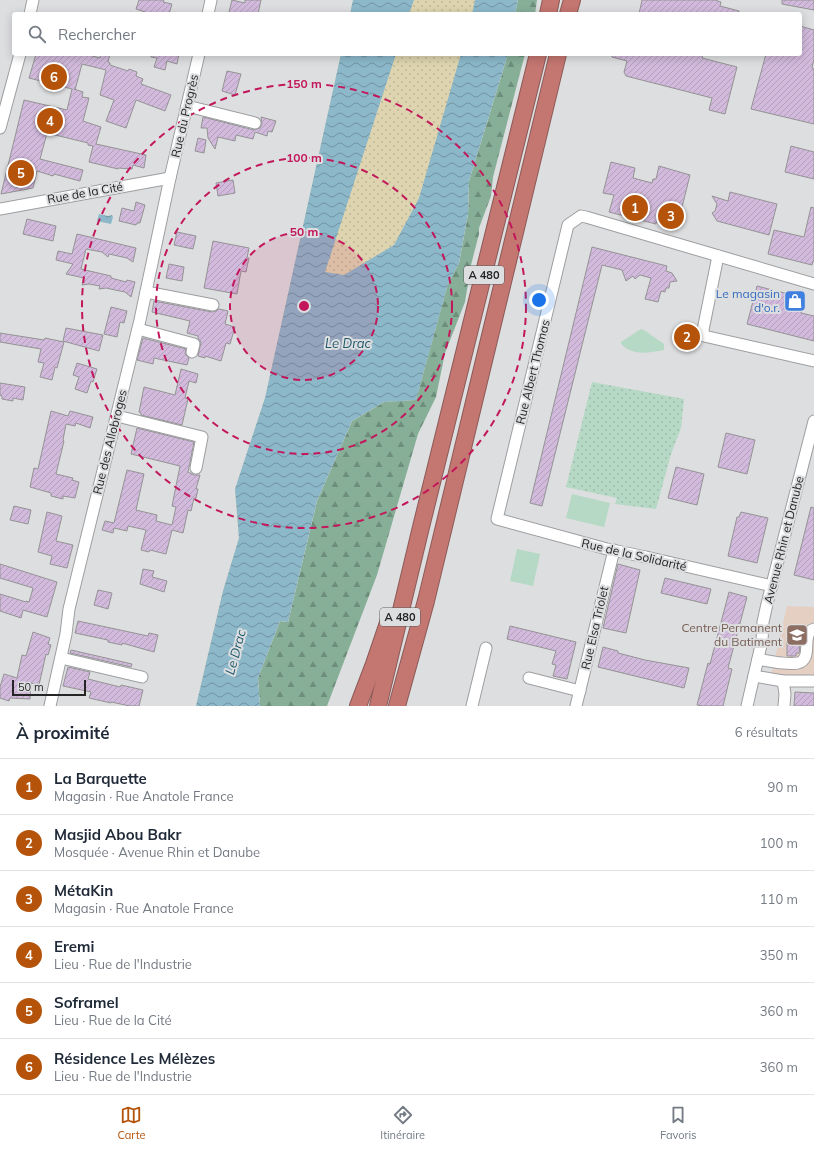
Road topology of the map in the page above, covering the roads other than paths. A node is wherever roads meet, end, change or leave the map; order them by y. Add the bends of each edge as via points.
1 (33, 0) edge
2 (211, 0) edge
3 (551, 0) edge
4 (572, 0) edge
5 (30, 12) edge
6 (208, 12) edge
7 (548, 12) edge
8 (569, 12) edge
9 (19, 56) edge
10 (199, 56) edge
11 (538, 56) edge
12 (558, 56) edge
13 (188, 106) junction
14 (255, 122) dead end
15 (0, 128) edge
16 (170, 178) junction
17 (0, 209) edge
18 (718, 256) junction
19 (814, 284) edge
20 (146, 292) junction
21 (213, 305) dead end
22 (138, 329) junction
23 (192, 352) dead end
24 (814, 361) edge
25 (117, 416) junction
26 (814, 421) edge
27 (196, 468) dead end
28 (497, 520) joint
29 (421, 527) junction
30 (614, 550) junction
31 (772, 586) junction
32 (814, 629) edge
33 (486, 648) dead end
34 (61, 658) junction
35 (758, 659) junction
36 (754, 676) junction
37 (142, 677) dead end
38 (529, 678) dead end
39 (783, 681) junction
40 (814, 681) edge
41 (580, 691) junction
42 (50, 706) edge
43 (358, 706) edge
44 (378, 706) edge
45 (397, 706) edge
46 (472, 706) edge
47 (576, 706) edge
48 (747, 706) edge
49 (784, 706) edge

1 - 5 street
2 - 6 street
3 - 7 highway
4 - 8 highway
9 - 15 street
10 - 13 street, Rue du Progrès
11 - 29 highway, A 480
12 - 45 highway, A 480 via 430,586
13 - 14 street
13 - 16 street, Rue du Progrès
16 - 17 street, Rue de la Cité
16 - 20 street, Rue des Allobroges
18 - 19 street
18 - 24 street via 703,330 704,336
18 - 28 street, Rue Albert Thomas via 581,216 568,225
20 - 21 street
20 - 22 street, Rue des Allobroges
22 - 23 street via 194,344
22 - 25 street, Rue des Allobroges
25 - 27 street via 202,437
25 - 34 street, Rue des Allobroges via 69,609
26 - 31 street, Avenue Rhin et Danube
28 - 30 street, Rue de la Solidarité
29 - 43 highway
29 - 44 highway, A 480
30 - 31 street, Rue de la Solidarité
30 - 41 street, Rue Elsa Triolet
31 - 35 street, Avenue Rhin et Danube via 763,622
32 - 35 street via 808,635 806,657 798,663
33 - 46 street
34 - 37 street
34 - 42 street, Rue des Allobroges
35 - 36 street, Avenue Rhin et Danube
36 - 39 street
36 - 48 street, Avenue Rhin et Danube
38 - 41 street
39 - 40 street
39 - 49 street
41 - 47 street, Rue Elsa Triolet

